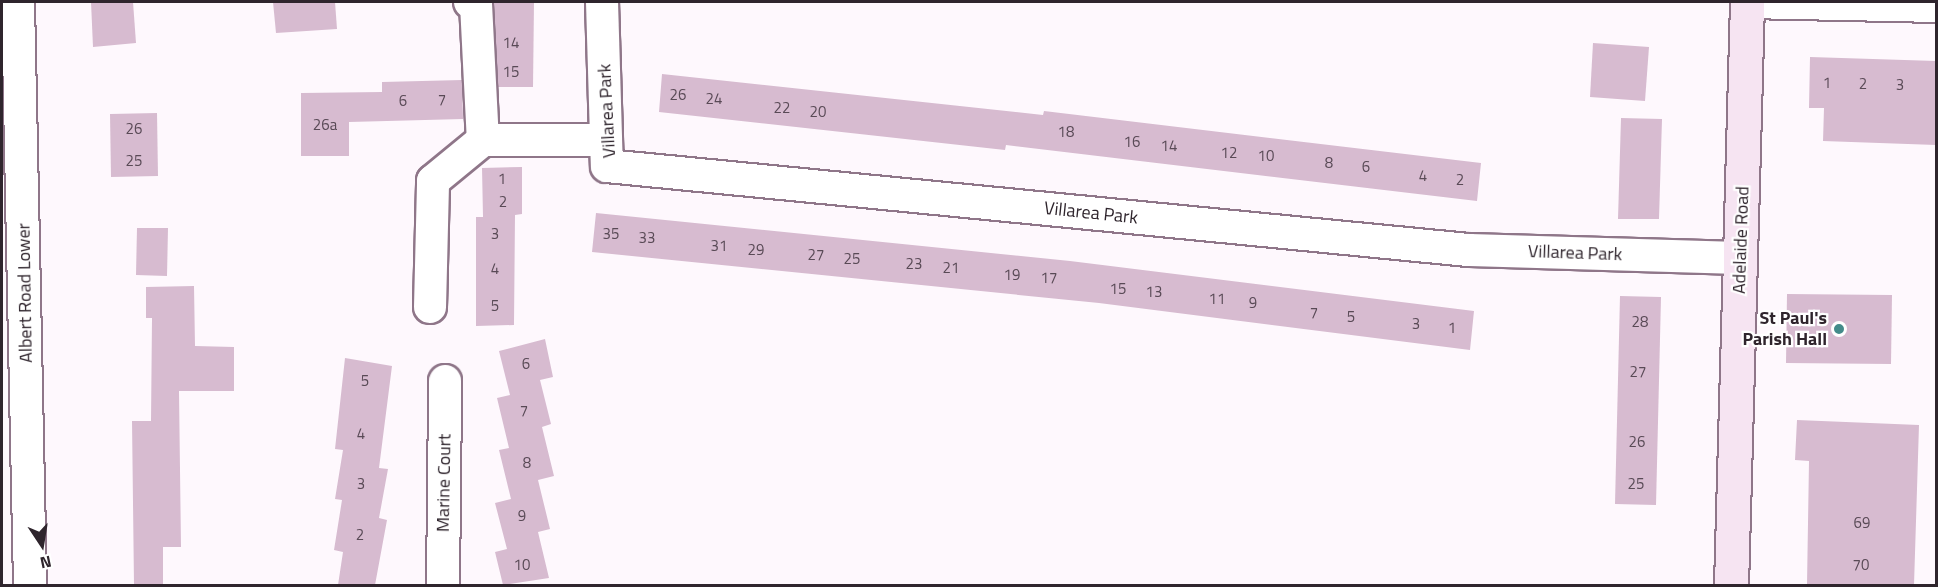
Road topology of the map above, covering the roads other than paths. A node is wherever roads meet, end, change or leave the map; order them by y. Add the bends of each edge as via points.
1 (18, 2) edge
2 (470, 2) edge
3 (602, 2) edge
4 (1747, 2) edge
5 (1936, 6) edge
6 (483, 140) junction
7 (606, 140) junction
8 (1740, 258) junction
9 (430, 307) dead end
10 (14, 324) edge
11 (445, 381) dead end
12 (30, 585) edge
13 (443, 585) edge
14 (1731, 585) edge

1 - 10 street, Albert Road Lower
2 - 6 street via 476,4
3 - 7 street, Villarea Park
4 - 5 street
4 - 8 street, Adelaide Road
6 - 7 street
6 - 9 street via 433,181
7 - 8 street, Villarea Park via 607,166 1469,250
8 - 14 street, Adelaide Road
10 - 12 street, Albert Road Lower
11 - 13 street, Marine Court

